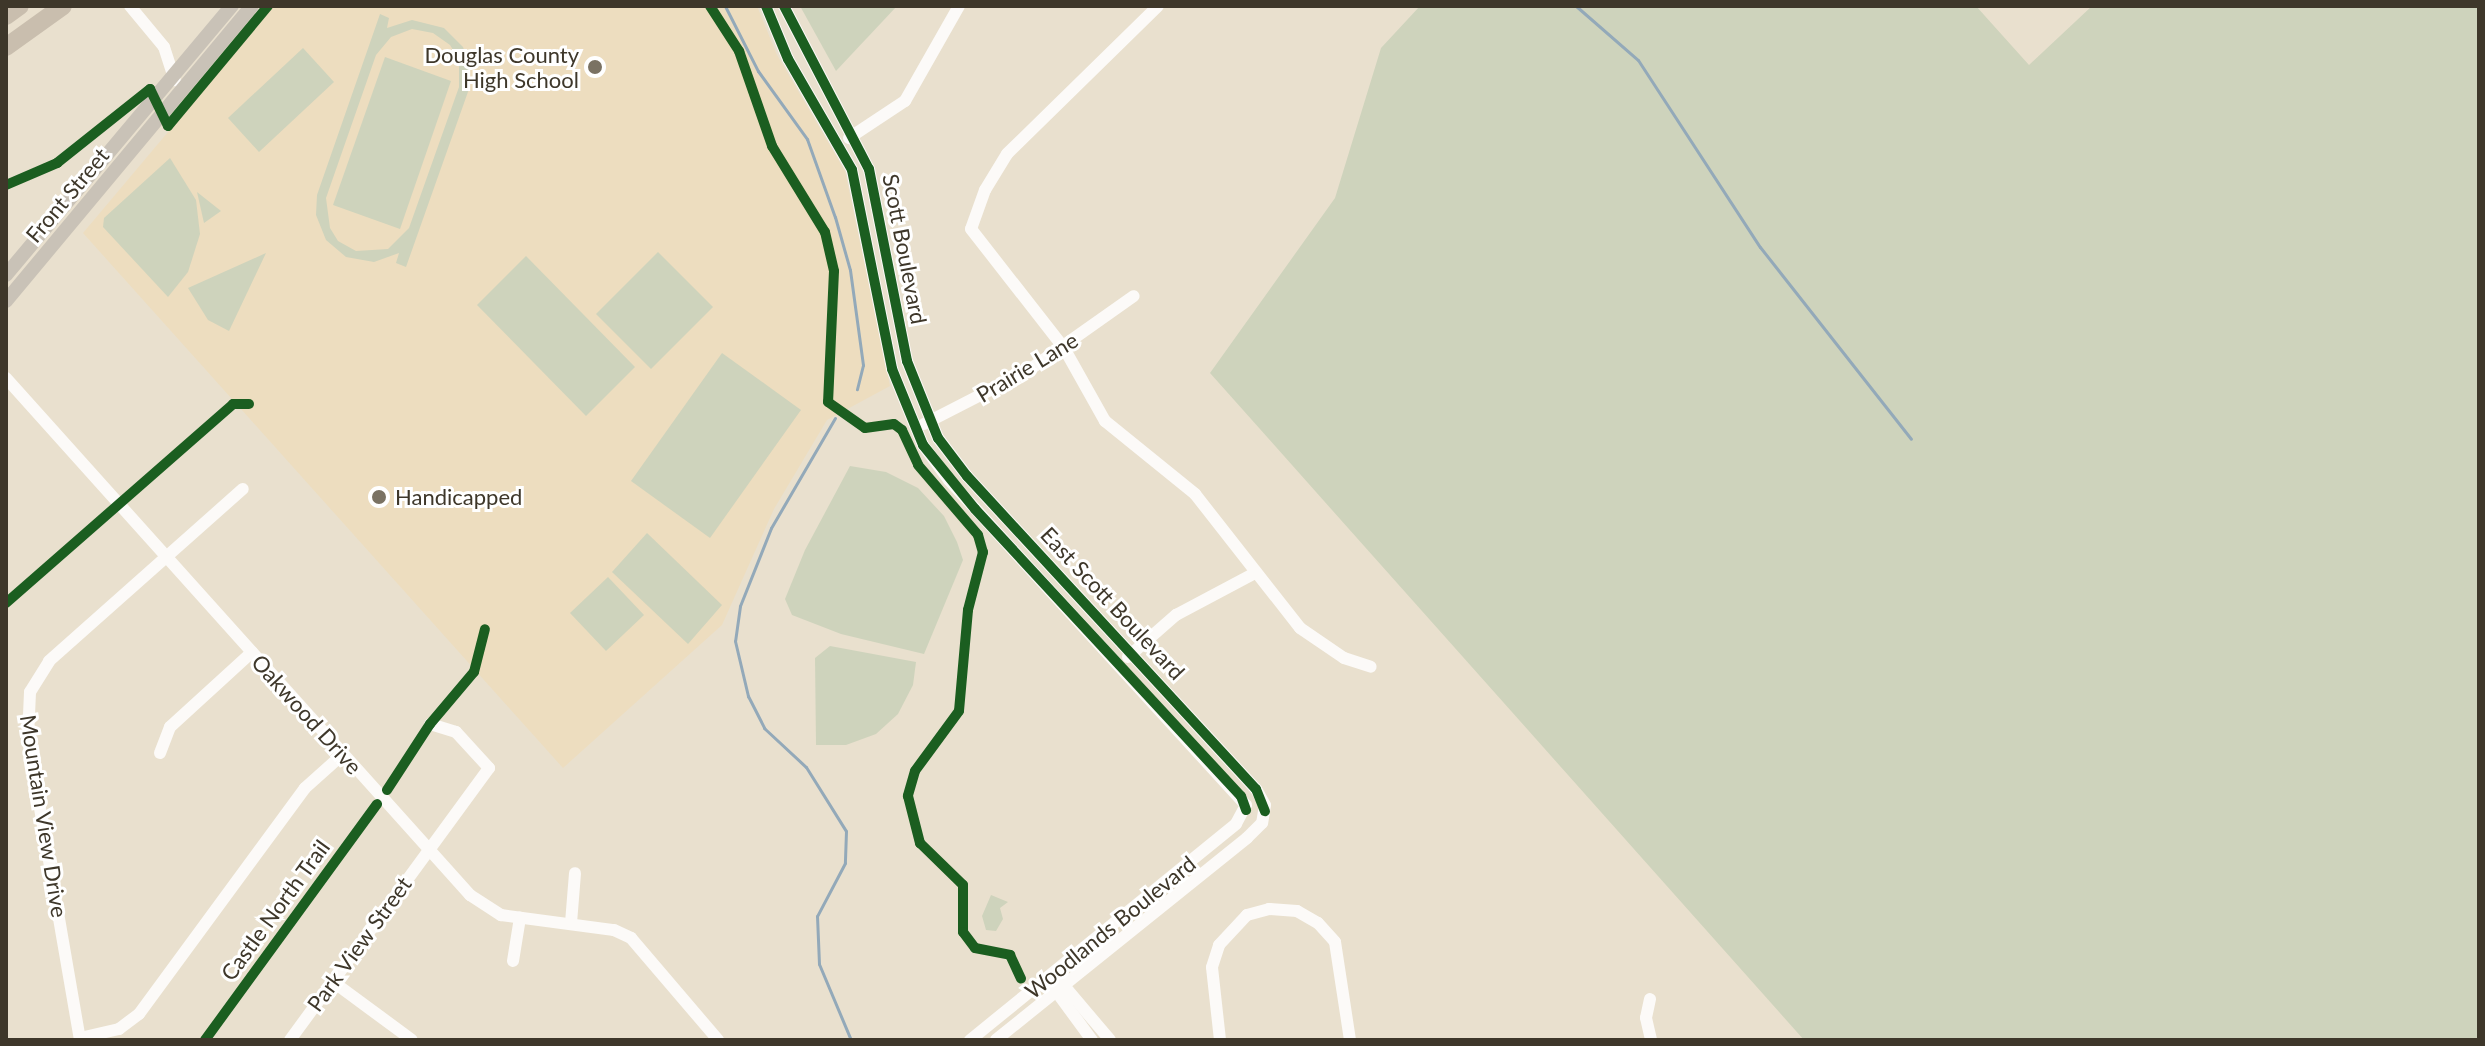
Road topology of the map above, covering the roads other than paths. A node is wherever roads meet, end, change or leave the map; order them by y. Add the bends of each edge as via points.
1 (20, 6) edge
2 (63, 6) edge
3 (130, 6) edge
4 (232, 6) edge
5 (252, 6) edge
6 (766, 6) edge
7 (784, 6) edge
8 (959, 6) edge
9 (1158, 6) edge
10 (6, 16) edge
11 (6, 47) edge
12 (174, 74) junction
13 (179, 95) junction
14 (854, 135) junction
15 (839, 143) junction
16 (6, 275) edge
17 (1134, 296) dead end
18 (6, 301) edge
19 (884, 331) joint
20 (1064, 348) junction
21 (6, 378) edge
22 (929, 422) junction
23 (914, 429) junction
24 (243, 489) dead end
25 (168, 557) junction
26 (1255, 573) junction
27 (252, 652) junction
28 (1133, 653) junction
29 (1120, 665) junction
30 (1371, 667) dead end
31 (430, 724) dead end
32 (160, 753) dead end
33 (343, 754) junction
34 (1246, 810) joint
35 (1265, 811) joint
36 (429, 849) junction
37 (575, 873) dead end
38 (520, 918) junction
39 (571, 923) junction
40 (513, 961) dead end
41 (1050, 976) junction
42 (332, 981) junction
43 (1066, 984) junction
44 (1054, 994) junction
45 (1650, 999) dead end
46 (80, 1039) edge
47 (290, 1040) edge
48 (412, 1040) edge
49 (718, 1040) edge
50 (970, 1040) edge
51 (996, 1040) edge
52 (1092, 1040) edge
53 (1110, 1040) edge
54 (1220, 1040) edge
55 (1350, 1040) edge
56 (1651, 1040) edge

1 - 10 highway
2 - 11 highway
3 - 12 street via 157,36
4 - 12 main road, Front Street
5 - 13 main road, Front Street
6 - 15 street, Scott Boulevard via 788,59
7 - 14 street, Scott Boulevard via 807,59
8 - 14 street via 905,101
9 - 20 street via 1007,154 985,190 971,229
12 - 13 street
12 - 16 main road, Front Street
13 - 18 main road, Front Street
14 - 15 street
14 - 22 street, Scott Boulevard via 874,183 907,361
15 - 19 street, Scott Boulevard via 863,209
17 - 20 street, Prairie Lane
19 - 23 street, East Scott Boulevard via 897,388
20 - 22 street, Prairie Lane
20 - 26 street via 1105,421 1195,494
21 - 25 street, Oakwood Drive
22 - 23 street, Prairie Lane
22 - 28 street, East Scott Boulevard via 967,476
23 - 29 street, East Scott Boulevard via 949,480
24 - 25 street, Mountain View Drive
25 - 27 street, Oakwood Drive
25 - 46 street, Mountain View Drive via 49,661 34,680 27,706
26 - 28 street via 1176,615
26 - 30 street via 1300,628 1344,658
27 - 32 street via 170,727
27 - 33 street, Oakwood Drive
28 - 29 street
28 - 35 street, East Scott Boulevard via 1256,789
29 - 34 street, East Scott Boulevard via 1241,796
31 - 36 street, Park View Street via 456,732 489,768
33 - 36 street, Oakwood Drive
33 - 46 street, Mountain View Drive via 305,788 139,1014 108,1033
34 - 41 street, Woodlands Boulevard via 1236,824
35 - 43 street, Woodlands Boulevard via 1247,838
36 - 38 street, Oakwood Drive via 481,904
36 - 42 street, Park View Street
37 - 39 street
38 - 39 street, Oakwood Drive
38 - 40 street
39 - 49 street, Oakwood Drive via 631,938
41 - 43 street
41 - 44 street
41 - 50 street, Woodlands Boulevard
42 - 47 street, Park View Street
42 - 48 street
43 - 44 street, Woodlands Boulevard
43 - 53 street
44 - 51 street, Woodlands Boulevard
44 - 52 street
45 - 56 street via 1646,1018
54 - 55 street via 1212,967 1219,945 1247,915 1269,909 1297,911 1335,942

